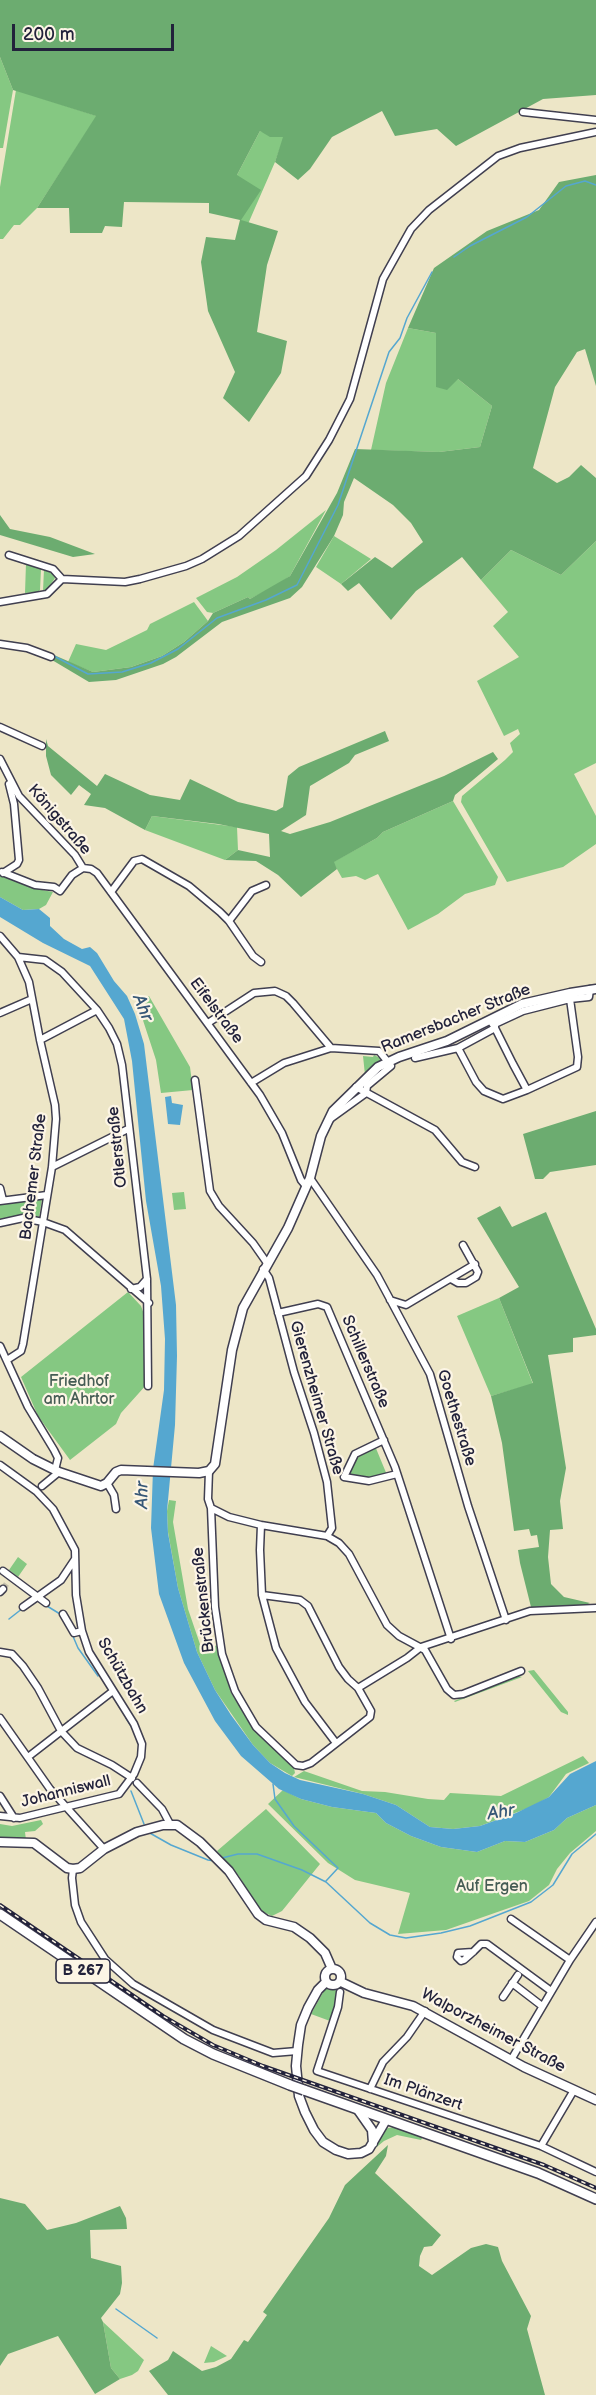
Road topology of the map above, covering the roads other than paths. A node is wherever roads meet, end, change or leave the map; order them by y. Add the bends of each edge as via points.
1 (523, 112) dead end
2 (596, 120) edge
3 (596, 132) edge
4 (9, 555) dead end
5 (62, 579) junction
6 (0, 602) edge
7 (0, 644) edge
8 (51, 657) dead end
9 (0, 727) edge
10 (42, 746) dead end
11 (0, 759) edge
12 (7, 775) junction
13 (83, 868) junction
14 (1, 872) edge
15 (266, 885) dead end
16 (111, 892) junction
17 (229, 921) junction
18 (0, 936) edge
19 (18, 957) junction
20 (261, 962) dead end
21 (593, 989) edge
22 (32, 999) junction
23 (570, 999) junction
24 (97, 1010) junction
25 (0, 1013) edge
26 (208, 1023) junction
27 (493, 1024) junction
28 (575, 1025) junction
29 (567, 1027) dead end
30 (40, 1040) junction
31 (331, 1048) junction
32 (458, 1048) junction
33 (415, 1058) dead end
34 (390, 1064) junction
35 (195, 1080) dead end
36 (251, 1083) junction
37 (356, 1087) junction
38 (527, 1090) junction
39 (366, 1093) junction
40 (327, 1120) junction
41 (128, 1129) junction
42 (52, 1167) junction
43 (475, 1167) dead end
44 (308, 1182) junction
45 (0, 1188) edge
46 (47, 1195) junction
47 (1, 1200) edge
48 (43, 1222) junction
49 (0, 1223) edge
50 (464, 1245) dead end
51 (475, 1264) junction
52 (265, 1266) junction
53 (147, 1279) junction
54 (451, 1279) junction
55 (131, 1288) junction
56 (389, 1300) junction
57 (149, 1303) junction
58 (406, 1305) junction
59 (278, 1313) junction
60 (398, 1314) junction
61 (0, 1346) edge
62 (7, 1360) junction
63 (148, 1386) dead end
64 (0, 1436) edge
65 (384, 1440) junction
66 (0, 1465) edge
67 (57, 1471) junction
68 (209, 1471) junction
69 (397, 1474) junction
70 (107, 1483) junction
71 (41, 1487) junction
72 (48, 1493) dead end
73 (208, 1495) joint
74 (42, 1497) junction
75 (211, 1508) junction
76 (116, 1509) dead end
77 (261, 1525) junction
78 (327, 1536) junction
79 (75, 1559) junction
80 (3, 1571) dead end
81 (262, 1595) junction
82 (35, 1597) junction
83 (46, 1603) dead end
84 (23, 1607) dead end
85 (596, 1608) edge
86 (63, 1614) dead end
87 (506, 1620) junction
88 (82, 1631) junction
89 (451, 1639) junction
90 (421, 1647) junction
91 (1, 1651) edge
92 (521, 1671) dead end
93 (358, 1688) junction
94 (113, 1691) junction
95 (0, 1718) edge
96 (61, 1731) junction
97 (336, 1743) junction
98 (28, 1757) junction
99 (134, 1780) junction
100 (0, 1796) edge
101 (67, 1807) junction
102 (0, 1816) edge
103 (14, 1818) junction
104 (170, 1824) junction
105 (0, 1842) edge
106 (104, 1849) junction
107 (74, 1869) junction
108 (0, 1914) edge
109 (511, 1919) dead end
110 (596, 1922) edge
111 (473, 1952) dead end
112 (570, 1960) junction
113 (332, 1969) junction
114 (518, 1975) dead end
115 (326, 1982) junction
116 (341, 1982) junction
117 (512, 1983) junction
118 (551, 1991) junction
119 (340, 1992) dead end
120 (503, 1997) dead end
121 (542, 2006) junction
122 (425, 2011) junction
123 (297, 2050) junction
124 (511, 2060) junction
125 (370, 2090) junction
126 (574, 2090) junction
127 (596, 2100) edge
128 (358, 2109) junction
129 (386, 2120) junction
130 (373, 2144) junction
131 (541, 2146) junction
132 (596, 2172) edge
133 (596, 2199) edge

1 - 2 street
3 - 5 street via 498,156 411,229 383,279 350,399 334,430 306,476 239,536 202,559 140,579
4 - 5 street via 52,569
5 - 6 street via 47,594
7 - 8 street
9 - 10 street
11 - 12 street, Königstraße
12 - 13 street, Königstraße via 18,796
12 - 14 street via 19,860
13 - 14 street, Königstraße via 60,891
13 - 16 street, Eifelstraße via 95,871
15 - 17 street via 252,891
16 - 17 street via 134,861 142,859 189,886
16 - 26 street, Eifelstraße
17 - 20 street
18 - 19 street, Bachemer Straße
19 - 22 street, Bachemer Straße
19 - 24 street, Otlerstraße via 45,960 62,972
21 - 23 street via 589,997
21 - 27 street, Ramersbacher Straße via 522,1004
22 - 25 street
22 - 30 street, Bachemer Straße
23 - 27 street via 523,1011
23 - 28 street
24 - 30 street
24 - 41 street, Otlerstraße via 117,1044
26 - 31 street via 254,993 275,992 286,996
26 - 36 street, Eifelstraße
27 - 32 street
27 - 34 street, Ramersbacher Straße
27 - 38 street
28 - 29 street
28 - 38 street via 577,1067
30 - 42 street, Bachemer Straße via 56,1105
31 - 34 street via 380,1051
31 - 36 street via 284,1063
32 - 33 street
32 - 38 street via 480,1088 492,1096 509,1098
34 - 37 street, Ramersbacher Straße via 378,1067
34 - 39 street via 367,1086
35 - 52 street, Gierenzheimer Straße via 210,1191 253,1243
36 - 44 street, Eifelstraße via 282,1133 301,1180
37 - 39 street
37 - 40 street, Ramersbacher Straße
39 - 40 street
39 - 43 street via 435,1130 462,1162
40 - 44 street, Ramersbacher Straße
41 - 42 street
41 - 53 street, Otlerstraße
42 - 46 street, Bachemer Straße
44 - 52 street, Ramersbacher Straße via 288,1228
44 - 56 street, Goethestraße via 377,1275
45 - 47 street
46 - 47 street
46 - 48 street, Bachemer Straße
48 - 49 street via 22,1218
48 - 55 street via 66,1230
48 - 62 street, Bachemer Straße via 23,1344 21,1351
50 - 51 street
51 - 54 street
51 - 54 street via 476,1277 466,1283
52 - 59 street, Gierenzheimer Straße
52 - 68 street, Ramersbacher Straße via 238,1324 215,1464
53 - 55 street via 140,1287
53 - 57 street, Otlerstraße
54 - 58 street
55 - 57 street
56 - 58 street
56 - 60 street, Goethestraße
57 - 63 street, Otlerstraße
58 - 60 street
59 - 65 street, Schillerstraße via 318,1304 327,1307
59 - 78 street, Gierenzheimer Straße via 327,1482 332,1528
60 - 87 street, Goethestraße via 430,1374
61 - 62 street
62 - 67 street via 33,1416 54,1449
64 - 67 street
65 - 69 street, Schillerstraße
65 - 69 street via 355,1454 344,1477 369,1481
66 - 71 street, Schützbahn
67 - 70 street via 101,1486
67 - 71 street
68 - 70 street via 134,1469 116,1472
68 - 73 street, Ramersbacher Straße
69 - 89 street, Schillerstraße
70 - 76 street
71 - 74 street, Schützbahn
72 - 74 street
73 - 75 street, Brückenstraße
74 - 79 street, Schützbahn via 56,1514 75,1550
75 - 77 street
75 - 97 street, Brückenstraße via 215,1607 226,1671 235,1691 256,1727 289,1759 303,1766
77 - 78 street
77 - 81 street
78 - 90 street via 349,1554 387,1625
79 - 82 street via 61,1580
79 - 88 street, Schützbahn
80 - 82 street via 9,1580
81 - 93 street via 300,1600 308,1606 339,1667
81 - 97 street via 276,1648 288,1672
82 - 83 street
82 - 84 street
85 - 87 street via 537,1610
86 - 88 street via 74,1633
87 - 89 street
88 - 94 street, Schützbahn via 89,1652
89 - 90 street
90 - 92 street via 454,1695
90 - 93 street
91 - 96 street via 12,1654 23,1666
93 - 97 street via 370,1717
94 - 96 street
94 - 99 street, Schützbahn via 142,1744
95 - 98 street
96 - 98 street
96 - 99 street via 83,1752
98 - 101 street
99 - 101 street, Johanniswall via 116,1796
99 - 104 street via 162,1809
100 - 103 street
101 - 103 street, Johanniswall
101 - 106 street
102 - 103 street, Johanniswall
104 - 106 street via 137,1832
104 - 113 street via 181,1827 216,1857 234,1876 258,1914 294,1927 310,1938 325,1953
105 - 107 street via 34,1843
106 - 107 street
107 - 123 street via 75,1905 81,1922 105,1959 133,1984 213,2030 273,2053
108 - 128 main road, B 267, bridge via 184,2039 290,2085
109 - 112 street
110 - 112 street
111 - 118 street via 487,1944
112 - 118 street
113 - 115 street via 326,1974
113 - 116 street via 341,1974
114 - 117 street
115 - 116 street, Walporzheimer Straße via 335,1986
115 - 123 street via 308,2008
116 - 122 street, Walporzheimer Straße
117 - 120 street
117 - 121 street
118 - 121 street
119 - 125 street, Im Plänzert via 317,2071
121 - 124 street
122 - 124 street, Walporzheimer Straße
122 - 125 street via 383,2062
123 - 130 street via 300,2096 318,2136 348,2154 361,2153
124 - 126 street, Walporzheimer Straße
125 - 131 street, Im Plänzert
126 - 127 street, Walporzheimer Straße
126 - 131 street
128 - 129 main road, B 267
128 - 130 street via 372,2130
129 - 130 street
129 - 133 main road, B 267 via 538,2173
131 - 132 street, Im Plänzert

